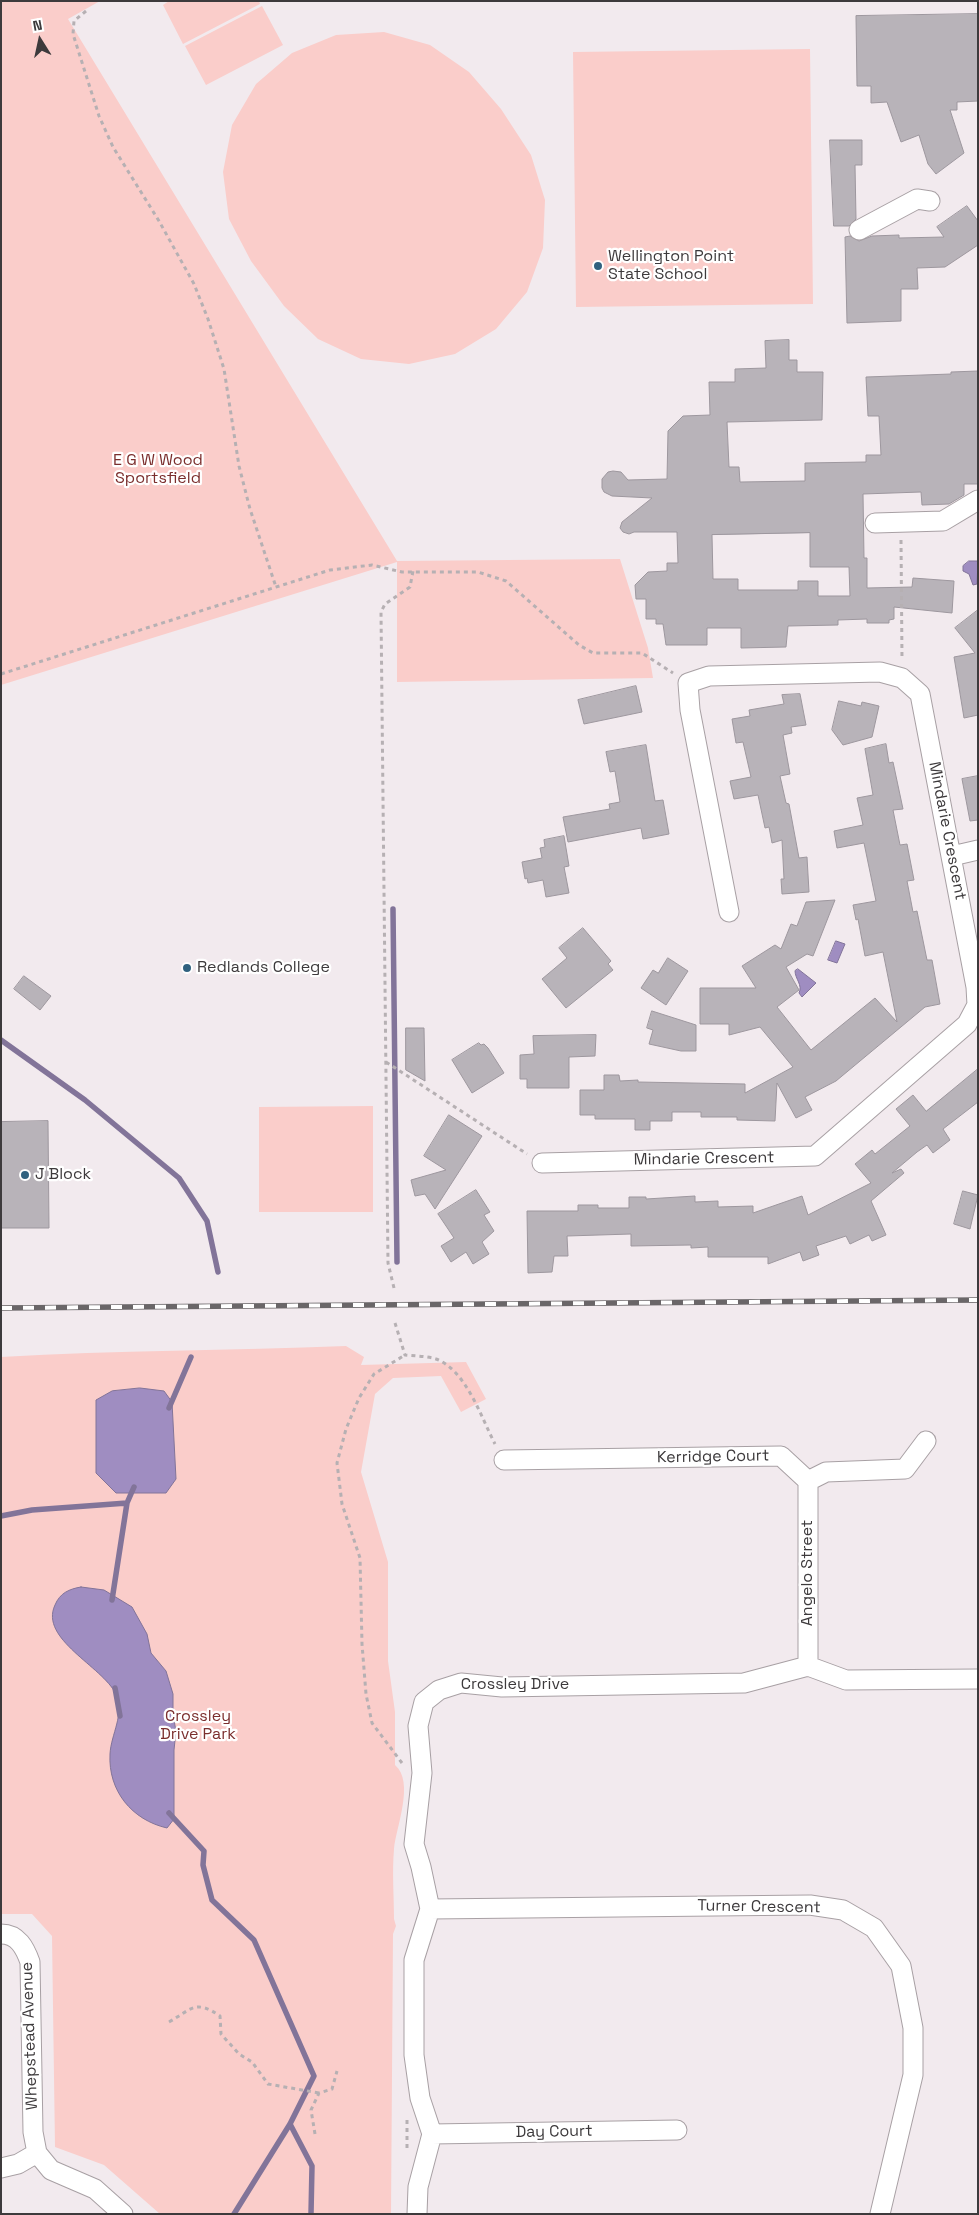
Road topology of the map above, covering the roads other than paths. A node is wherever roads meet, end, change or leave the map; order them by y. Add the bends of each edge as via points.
1 (930, 201) dead end
2 (859, 230) dead end
3 (978, 500) edge
4 (875, 523) dead end
5 (978, 850) edge
6 (952, 856) junction
7 (729, 912) dead end
8 (542, 1164) road end
9 (926, 1441) dead end
10 (504, 1460) road end
11 (808, 1481) junction
12 (808, 1666) junction
13 (978, 1679) edge
14 (430, 1909) junction
15 (1, 1934) edge
16 (676, 2130) dead end
17 (432, 2134) junction
18 (37, 2153) junction
19 (1, 2168) edge
20 (123, 2214) edge
21 (417, 2214) edge
22 (880, 2214) edge

1 - 2 street via 917,199
3 - 4 street via 943,521
5 - 6 street
6 - 7 street, Mindarie Crescent via 920,694 902,678 880,672 709,676 688,683 690,710
6 - 8 street, Mindarie Crescent via 977,1005 967,1024 815,1156
9 - 11 street via 905,1469 826,1472
10 - 11 street, Kerridge Court via 781,1456
11 - 12 street, Angelo Street
12 - 13 street via 846,1680
12 - 14 street, Crossley Drive via 744,1683 502,1686 461,1683 439,1690 424,1702 418,1726 422,1773 414,1844
14 - 17 street, Crossley Drive via 414,1960 414,2055 420,2098
14 - 22 street, Turner Crescent via 810,1905 843,1910 874,1928 901,1966 913,2028 913,2075
15 - 18 street, Whepstead Avenue via 8,1934 23,1945 30,1962
16 - 17 street, Day Court
17 - 21 street via 418,2187
18 - 19 street via 18,2164
18 - 20 street via 51,2170 95,2189

